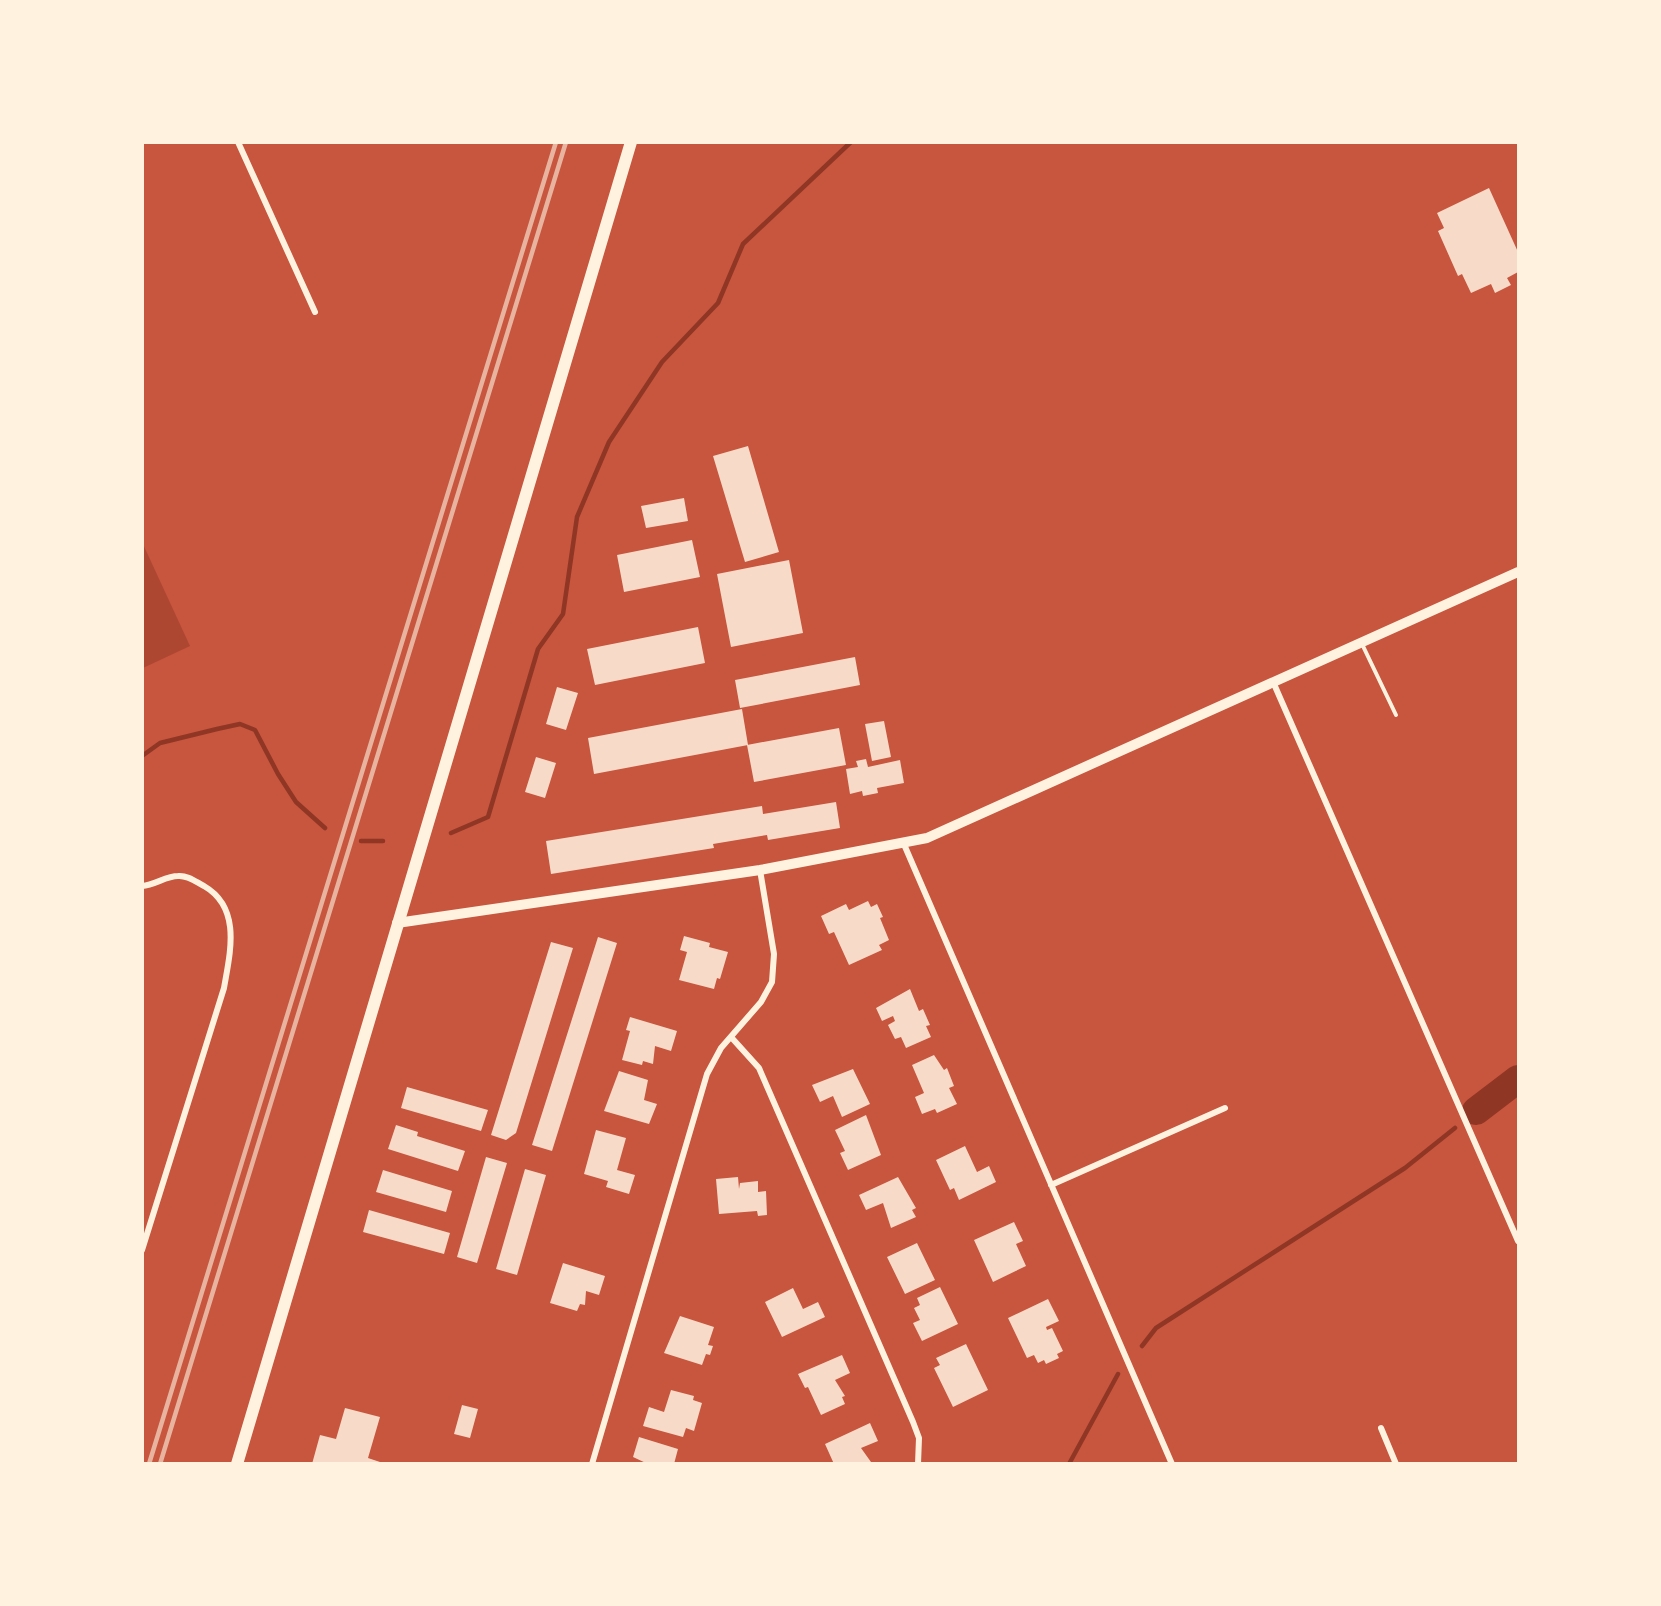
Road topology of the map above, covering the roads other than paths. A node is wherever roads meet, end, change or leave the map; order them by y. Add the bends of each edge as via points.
1 (238, 142) edge
2 (631, 142) edge
3 (315, 312) dead end
4 (1518, 573) edge
5 (1362, 644) junction
6 (1274, 684) junction
7 (1396, 715) dead end
8 (903, 841) junction
9 (760, 870) junction
10 (142, 886) edge
11 (397, 923) junction
12 (731, 1037) junction
13 (1225, 1108) dead end
14 (1051, 1185) junction
15 (1518, 1240) edge
16 (142, 1250) edge
17 (1381, 1428) dead end
18 (237, 1464) edge
19 (592, 1464) edge
20 (918, 1464) edge
21 (1172, 1464) edge
22 (1396, 1464) edge

1 - 3 street
2 - 11 main road
4 - 5 street
5 - 6 street
5 - 7 lane
6 - 8 street via 927,838
6 - 15 street
8 - 9 street
8 - 14 street
9 - 11 street
9 - 12 street via 774,954 772,982 761,1002
10 - 16 street via 171,877 188,877 217,897 231,921 224,988
11 - 18 main road
12 - 19 street via 707,1074
12 - 20 street via 759,1068 798,1156 913,1422 919,1438
13 - 14 street
14 - 21 street
17 - 22 street

